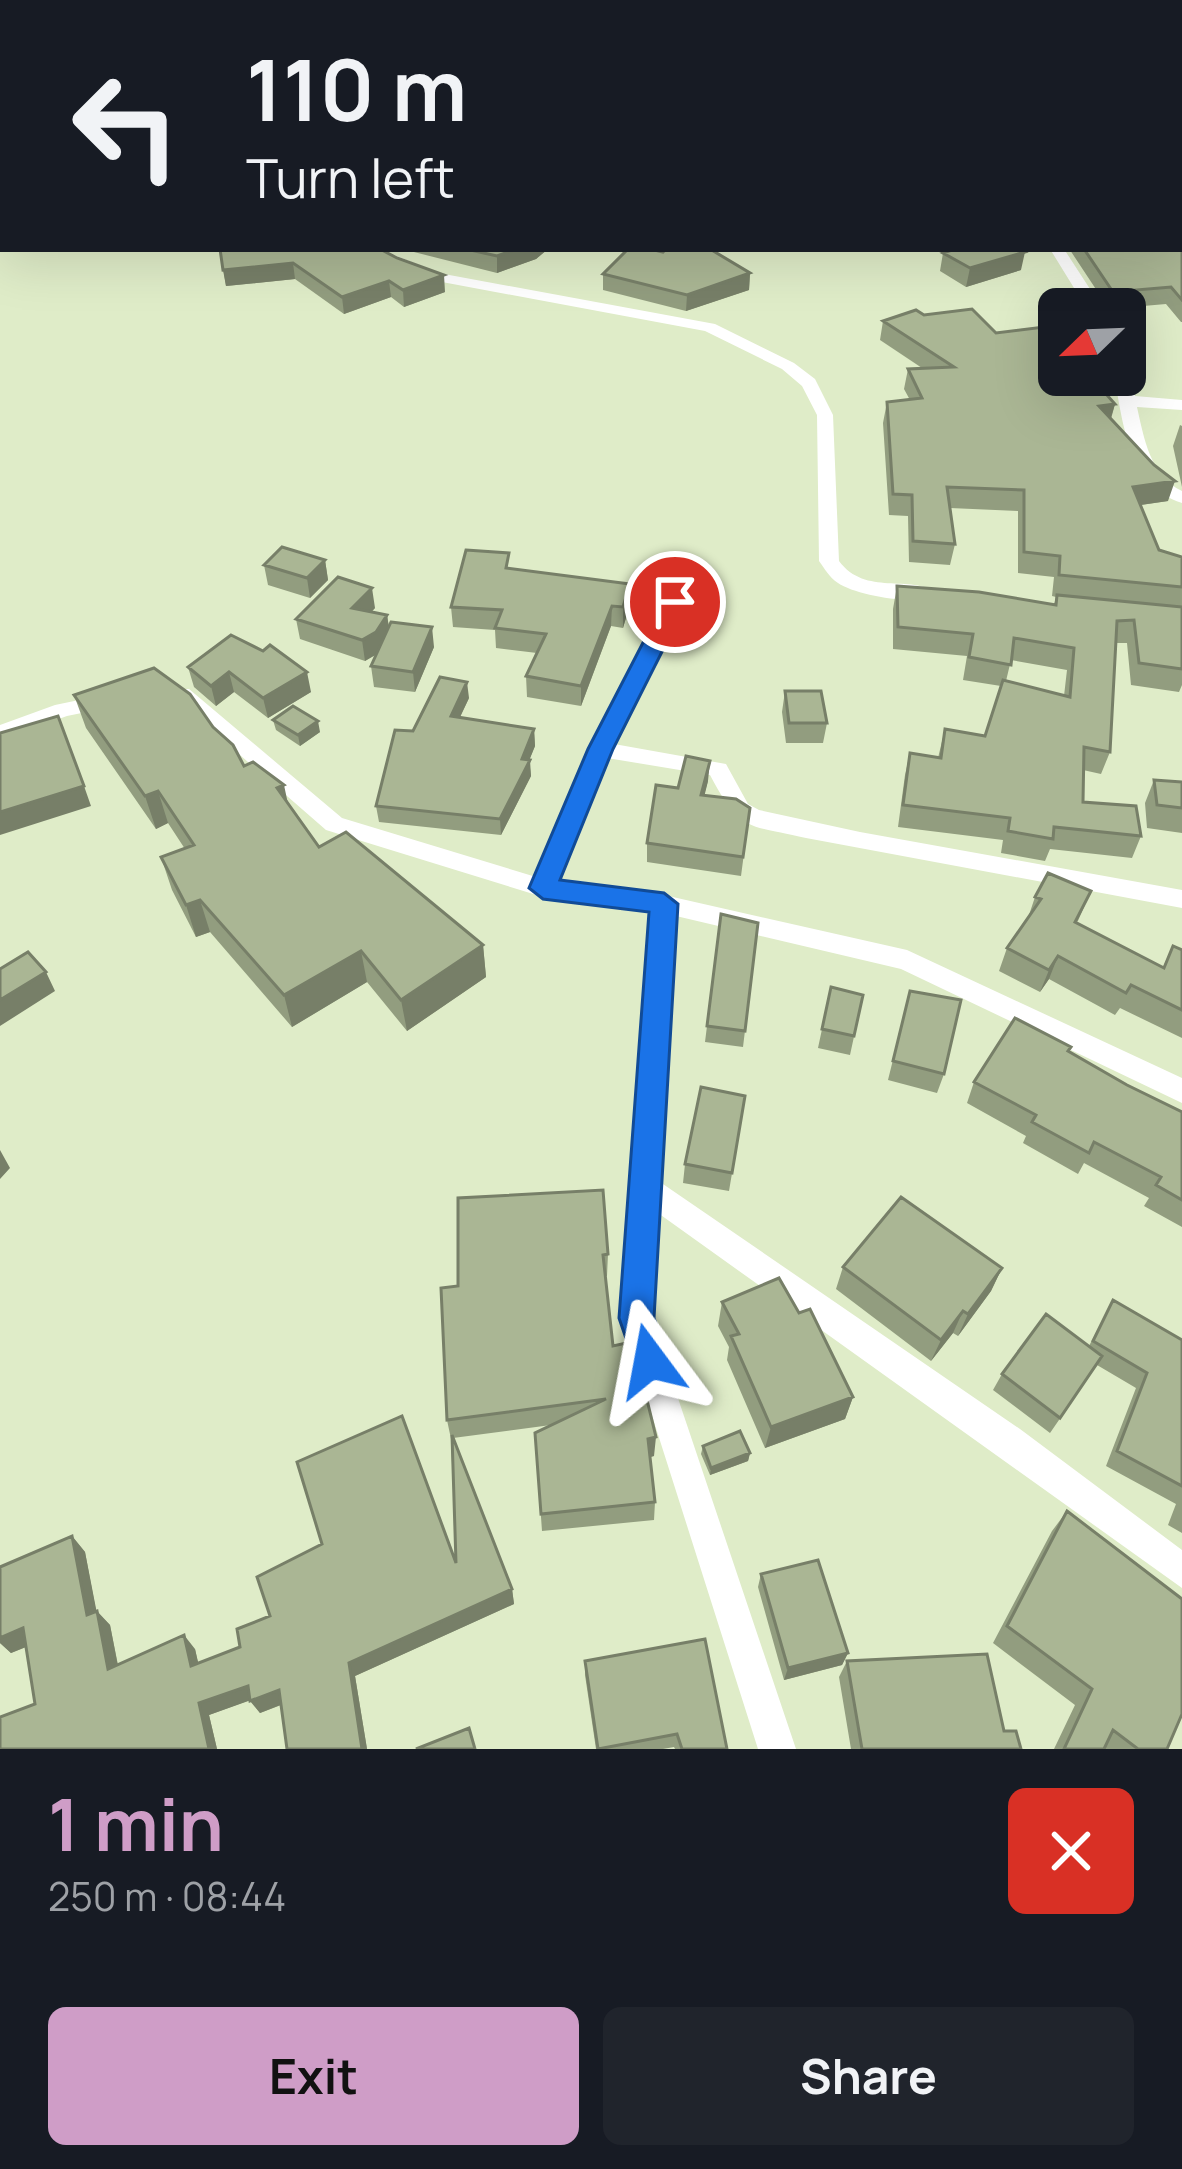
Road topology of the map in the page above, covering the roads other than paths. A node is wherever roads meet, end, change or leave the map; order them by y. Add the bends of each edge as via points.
1 (375, 252) edge
2 (1060, 252) edge
3 (1083, 288) edge
4 (1127, 396) edge
5 (1128, 400) junction
6 (1182, 405) edge
7 (1182, 498) edge
8 (950, 596) edge
9 (675, 602) dead end
10 (0, 734) edge
11 (600, 749) junction
12 (543, 888) junction
13 (1182, 899) edge
14 (664, 904) junction
15 (1182, 1091) edge
16 (645, 1187) junction
17 (1182, 1571) edge
18 (777, 1749) edge

1 - 8 street via 442,278 710,328 756,346 809,382 825,415 829,561 836,575 857,587
2 - 3 street
4 - 5 street
5 - 6 street
5 - 7 street via 1146,469
9 - 11 street
10 - 12 street via 63,710 173,687 334,824
11 - 12 street
11 - 13 street via 718,770 740,810 753,817 856,843
12 - 14 street
14 - 15 street via 907,960
14 - 16 street
16 - 17 street
16 - 18 street via 636,1318

